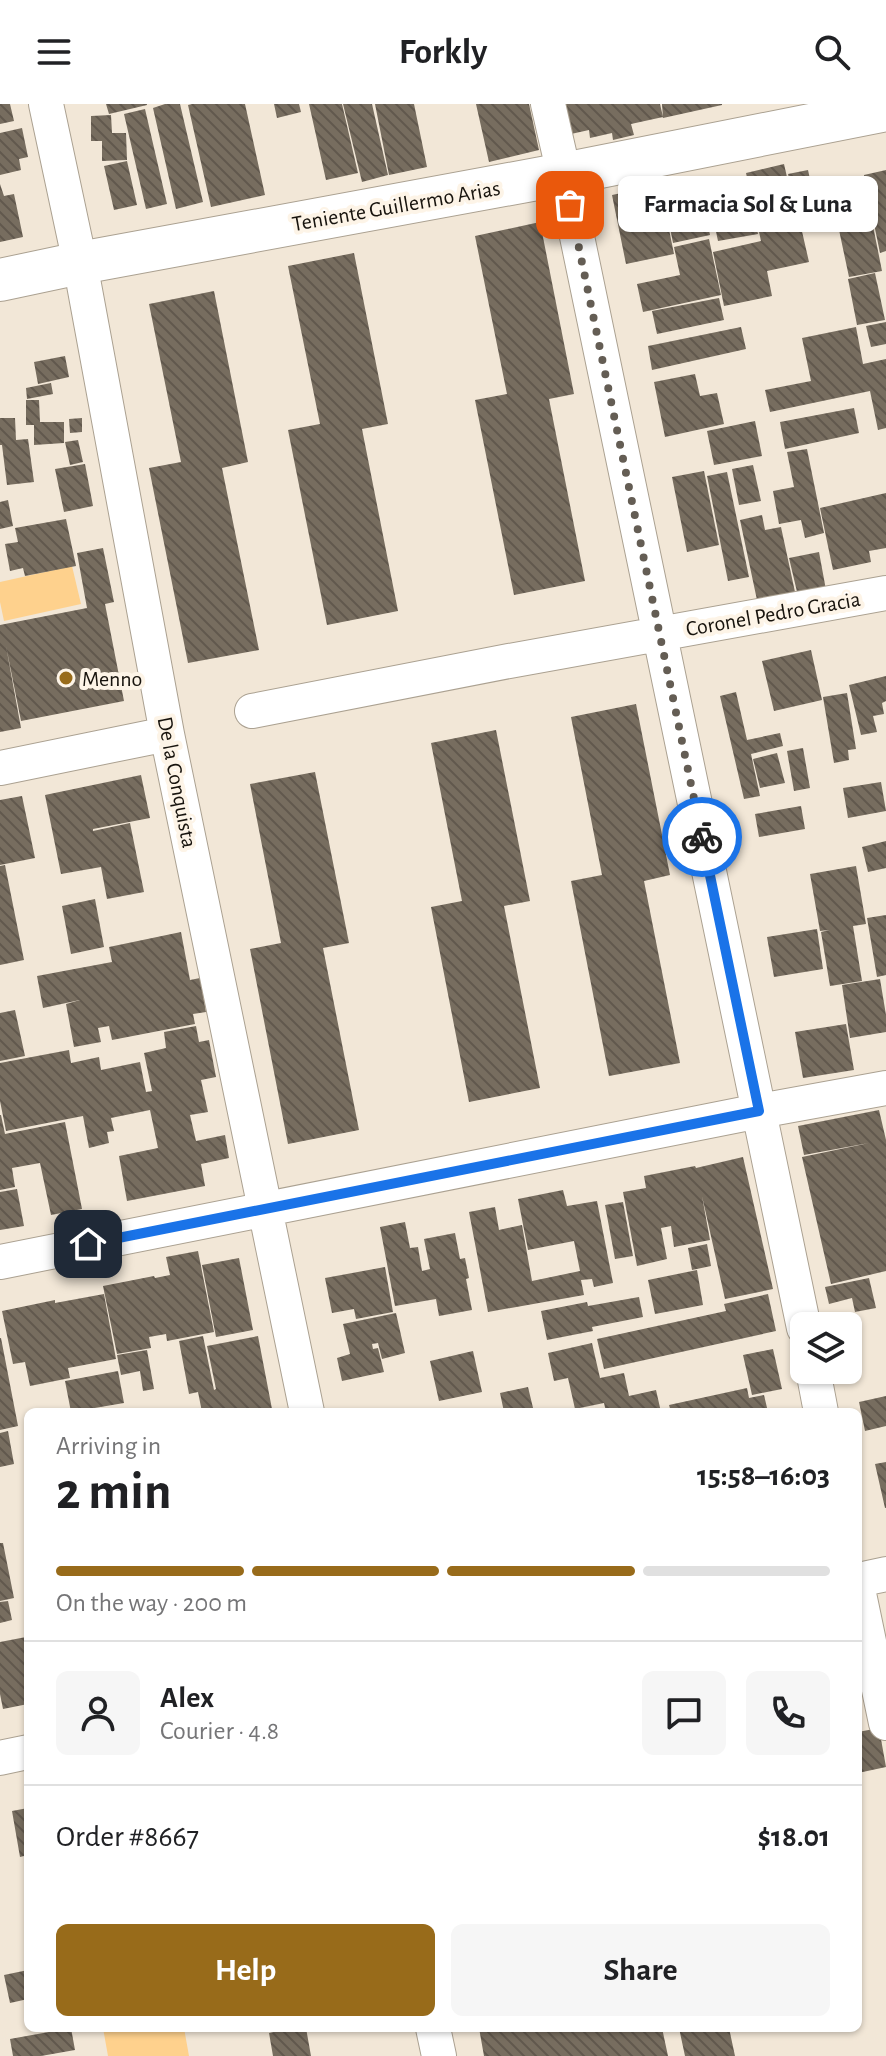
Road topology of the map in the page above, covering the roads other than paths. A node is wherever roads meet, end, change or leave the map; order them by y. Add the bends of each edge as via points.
1 (46, 104) edge
2 (548, 104) edge
3 (886, 110) edge
4 (564, 174) junction
5 (80, 263) junction
6 (0, 280) edge
7 (886, 593) edge
8 (660, 634) junction
9 (252, 711) dead end
10 (167, 734) junction
11 (0, 768) edge
12 (886, 1088) edge
13 (759, 1111) junction
14 (265, 1209) junction
15 (0, 1262) edge
16 (801, 1312) edge
17 (816, 1384) edge
18 (306, 1408) edge
19 (820, 1408) edge
20 (886, 1574) edge
21 (862, 1579) edge
22 (862, 1608) edge
23 (886, 1723) edge
24 (24, 1753) edge
25 (0, 1758) edge
26 (434, 2032) edge
27 (439, 2056) edge

1 - 5 street, De la Conquista
2 - 4 street
3 - 4 street, Teniente Guillermo Arias
4 - 5 street, Teniente Guillermo Arias
4 - 8 street
5 - 6 street, Teniente Guillermo Arias
5 - 10 street, De la Conquista
7 - 8 street, Coronel Pedro Gracia
8 - 9 street, Coronel Pedro Gracia
8 - 13 street
10 - 11 street
10 - 14 street, De la Conquista
12 - 13 street
13 - 14 street
13 - 16 street
14 - 15 street
14 - 18 street, De la Conquista
17 - 19 street
20 - 21 street
22 - 23 street
24 - 25 street
26 - 27 street

